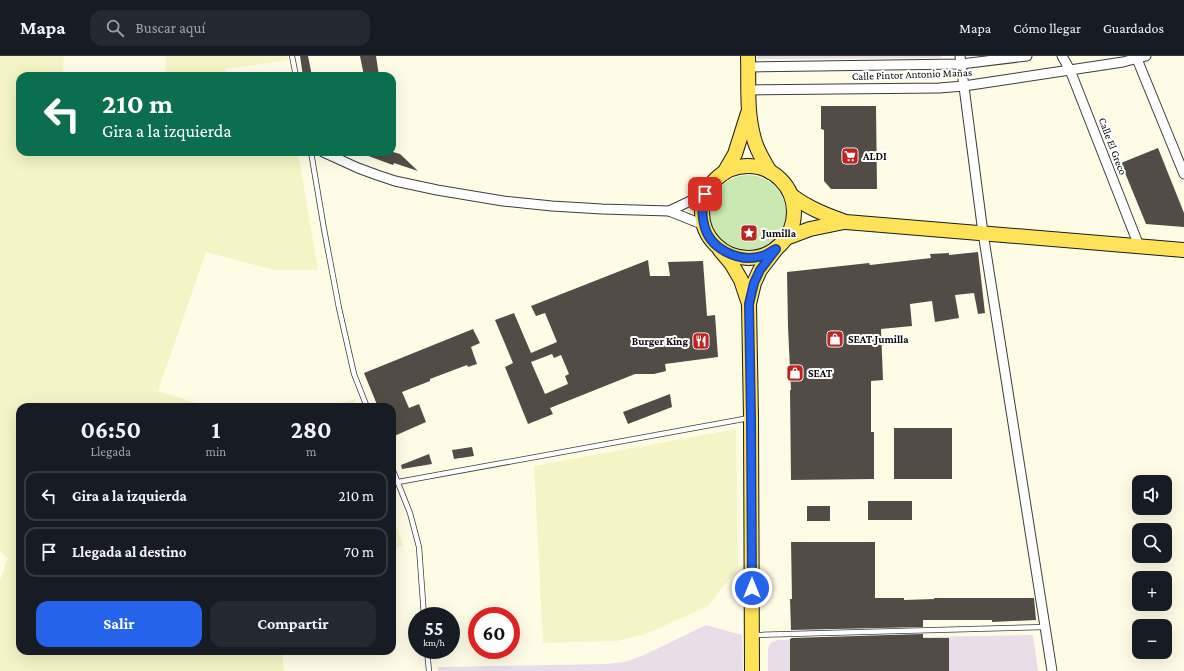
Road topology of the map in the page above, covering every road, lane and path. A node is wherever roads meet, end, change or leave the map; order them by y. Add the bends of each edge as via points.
1 (292, 56) edge
2 (1026, 56) edge
3 (1062, 56) edge
4 (1139, 57) edge
5 (961, 60) edge
6 (748, 62) edge
7 (1070, 70) junction
8 (295, 72) edge
9 (964, 86) junction
10 (748, 90) junction
11 (748, 113) junction
12 (312, 156) edge
13 (332, 156) edge
14 (770, 172) junction
15 (724, 173) junction
16 (1184, 174) edge
17 (705, 194) junction
18 (790, 195) junction
19 (669, 211) junction
20 (846, 222) junction
21 (704, 225) junction
22 (983, 233) junction
23 (786, 238) junction
24 (1139, 246) junction
25 (718, 247) junction
26 (776, 249) junction
27 (1184, 250) edge
28 (749, 304) junction
29 (365, 403) edge
30 (751, 418) junction
31 (396, 477) edge
32 (398, 482) junction
33 (423, 607) edge
34 (1045, 627) junction
35 (752, 635) junction
36 (428, 659) edge
37 (429, 671) edge
38 (752, 671) edge
39 (1052, 671) edge

1 - 8 lane
2 - 5 street, Calle Pintor Antonio Mañas
3 - 7 street, Calle El Greco
4 - 7 street, Calle Pintor Antonio Mañas
4 - 16 street
5 - 6 street, Calle Pintor Antonio Mañas
5 - 9 street
6 - 10 main road
7 - 9 street, Calle Pintor Antonio Mañas
7 - 24 street, Calle El Greco
9 - 10 street, Calle Pintor Antonio Mañas
9 - 22 street
10 - 11 main road
11 - 14 main road via 754,140
11 - 15 main road via 735,154
12 - 29 lane via 339,308 354,374
13 - 19 street via 377,175 458,194 552,206
14 - 15 main road via 755,167 739,167
14 - 18 main road via 786,186
15 - 17 main road
17 - 19 street
17 - 21 main road via 702,211
18 - 20 main road via 818,212
18 - 23 main road via 794,210 792,225
19 - 21 street
20 - 22 main road
20 - 23 main road via 810,228
21 - 25 main road via 711,240
22 - 24 main road
22 - 34 street
23 - 26 main road
24 - 27 main road
25 - 26 main road via 731,255 746,258 762,256
25 - 28 main road via 741,280
26 - 28 main road via 760,270
28 - 30 main road
30 - 32 lane
30 - 35 main road
31 - 32 lane
32 - 33 lane via 419,547
34 - 35 lane
34 - 39 street
35 - 38 main road
36 - 37 lane

